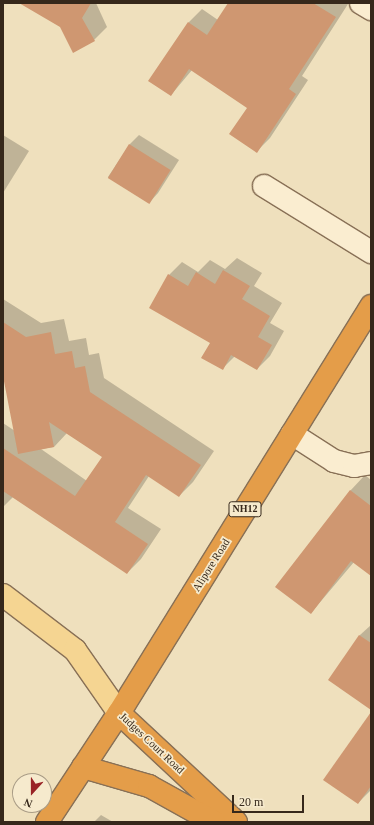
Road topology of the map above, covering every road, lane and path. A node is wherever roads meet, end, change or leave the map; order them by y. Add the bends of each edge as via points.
1 (361, 3) edge
2 (371, 10) edge
3 (264, 186) dead end
4 (371, 252) edge
5 (368, 317) edge
6 (292, 434) junction
7 (371, 463) edge
8 (3, 595) edge
9 (119, 713) junction
10 (83, 767) junction
11 (47, 822) edge
12 (214, 822) edge
13 (236, 822) edge

1 - 2 street
3 - 4 street
5 - 6 highway, Alipore Road / NH12
6 - 7 street via 334,461 354,466
6 - 9 highway, Alipore Road / NH12
8 - 9 main road, Judges Court Road via 74,650
9 - 10 highway, Alipore Road / NH12
9 - 13 highway, Judges Court Road
10 - 11 highway, Alipore Road / NH12
10 - 12 highway via 149,786

